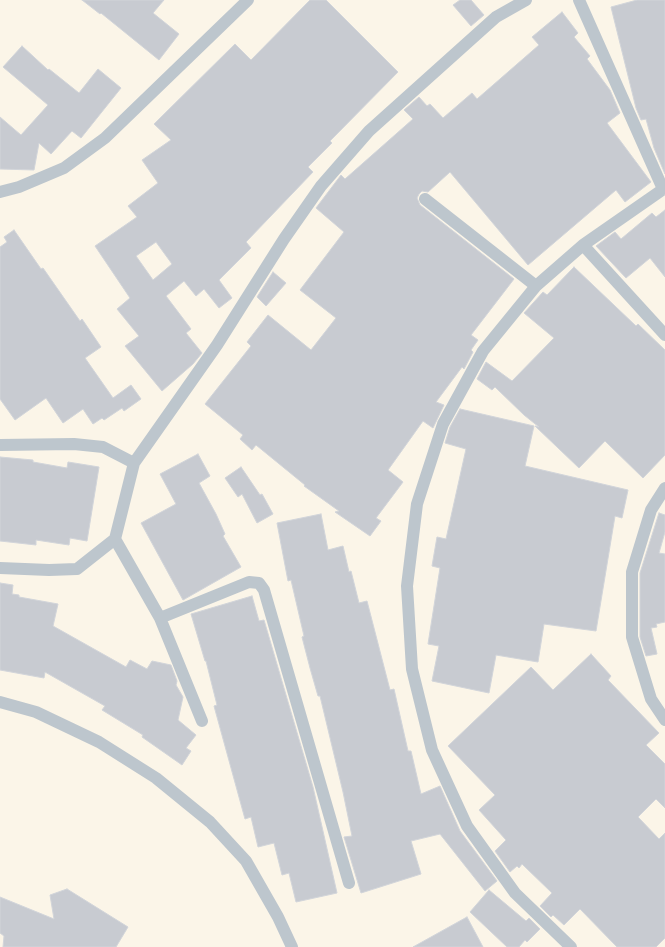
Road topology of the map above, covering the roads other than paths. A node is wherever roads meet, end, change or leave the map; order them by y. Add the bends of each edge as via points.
1 (248, 0) edge
2 (526, 0) edge
3 (579, 0) edge
4 (664, 189) edge
5 (0, 192) edge
6 (425, 199) dead end
7 (584, 245) junction
8 (536, 286) junction
9 (665, 335) edge
10 (0, 445) edge
11 (134, 463) junction
12 (665, 488) edge
13 (115, 539) junction
14 (0, 568) edge
15 (160, 618) junction
16 (0, 702) edge
17 (665, 720) edge
18 (202, 721) dead end
19 (349, 883) dead end
20 (292, 947) edge
21 (571, 947) edge

1 - 5 street via 105,138 64,168
2 - 11 street via 496,17 376,124 327,179
3 - 4 street
4 - 7 street
6 - 8 street
7 - 8 street
7 - 9 street
8 - 21 street via 483,351 443,424 418,504 407,586 412,670 432,750 467,826 515,893
10 - 11 street via 103,447
11 - 13 street
12 - 17 street via 651,510 632,572 632,637 651,699
13 - 14 street via 76,569
13 - 15 street
15 - 18 street
15 - 19 street via 249,582 259,584 264,590
16 - 20 street via 36,712 100,742 156,778 210,822 246,861

